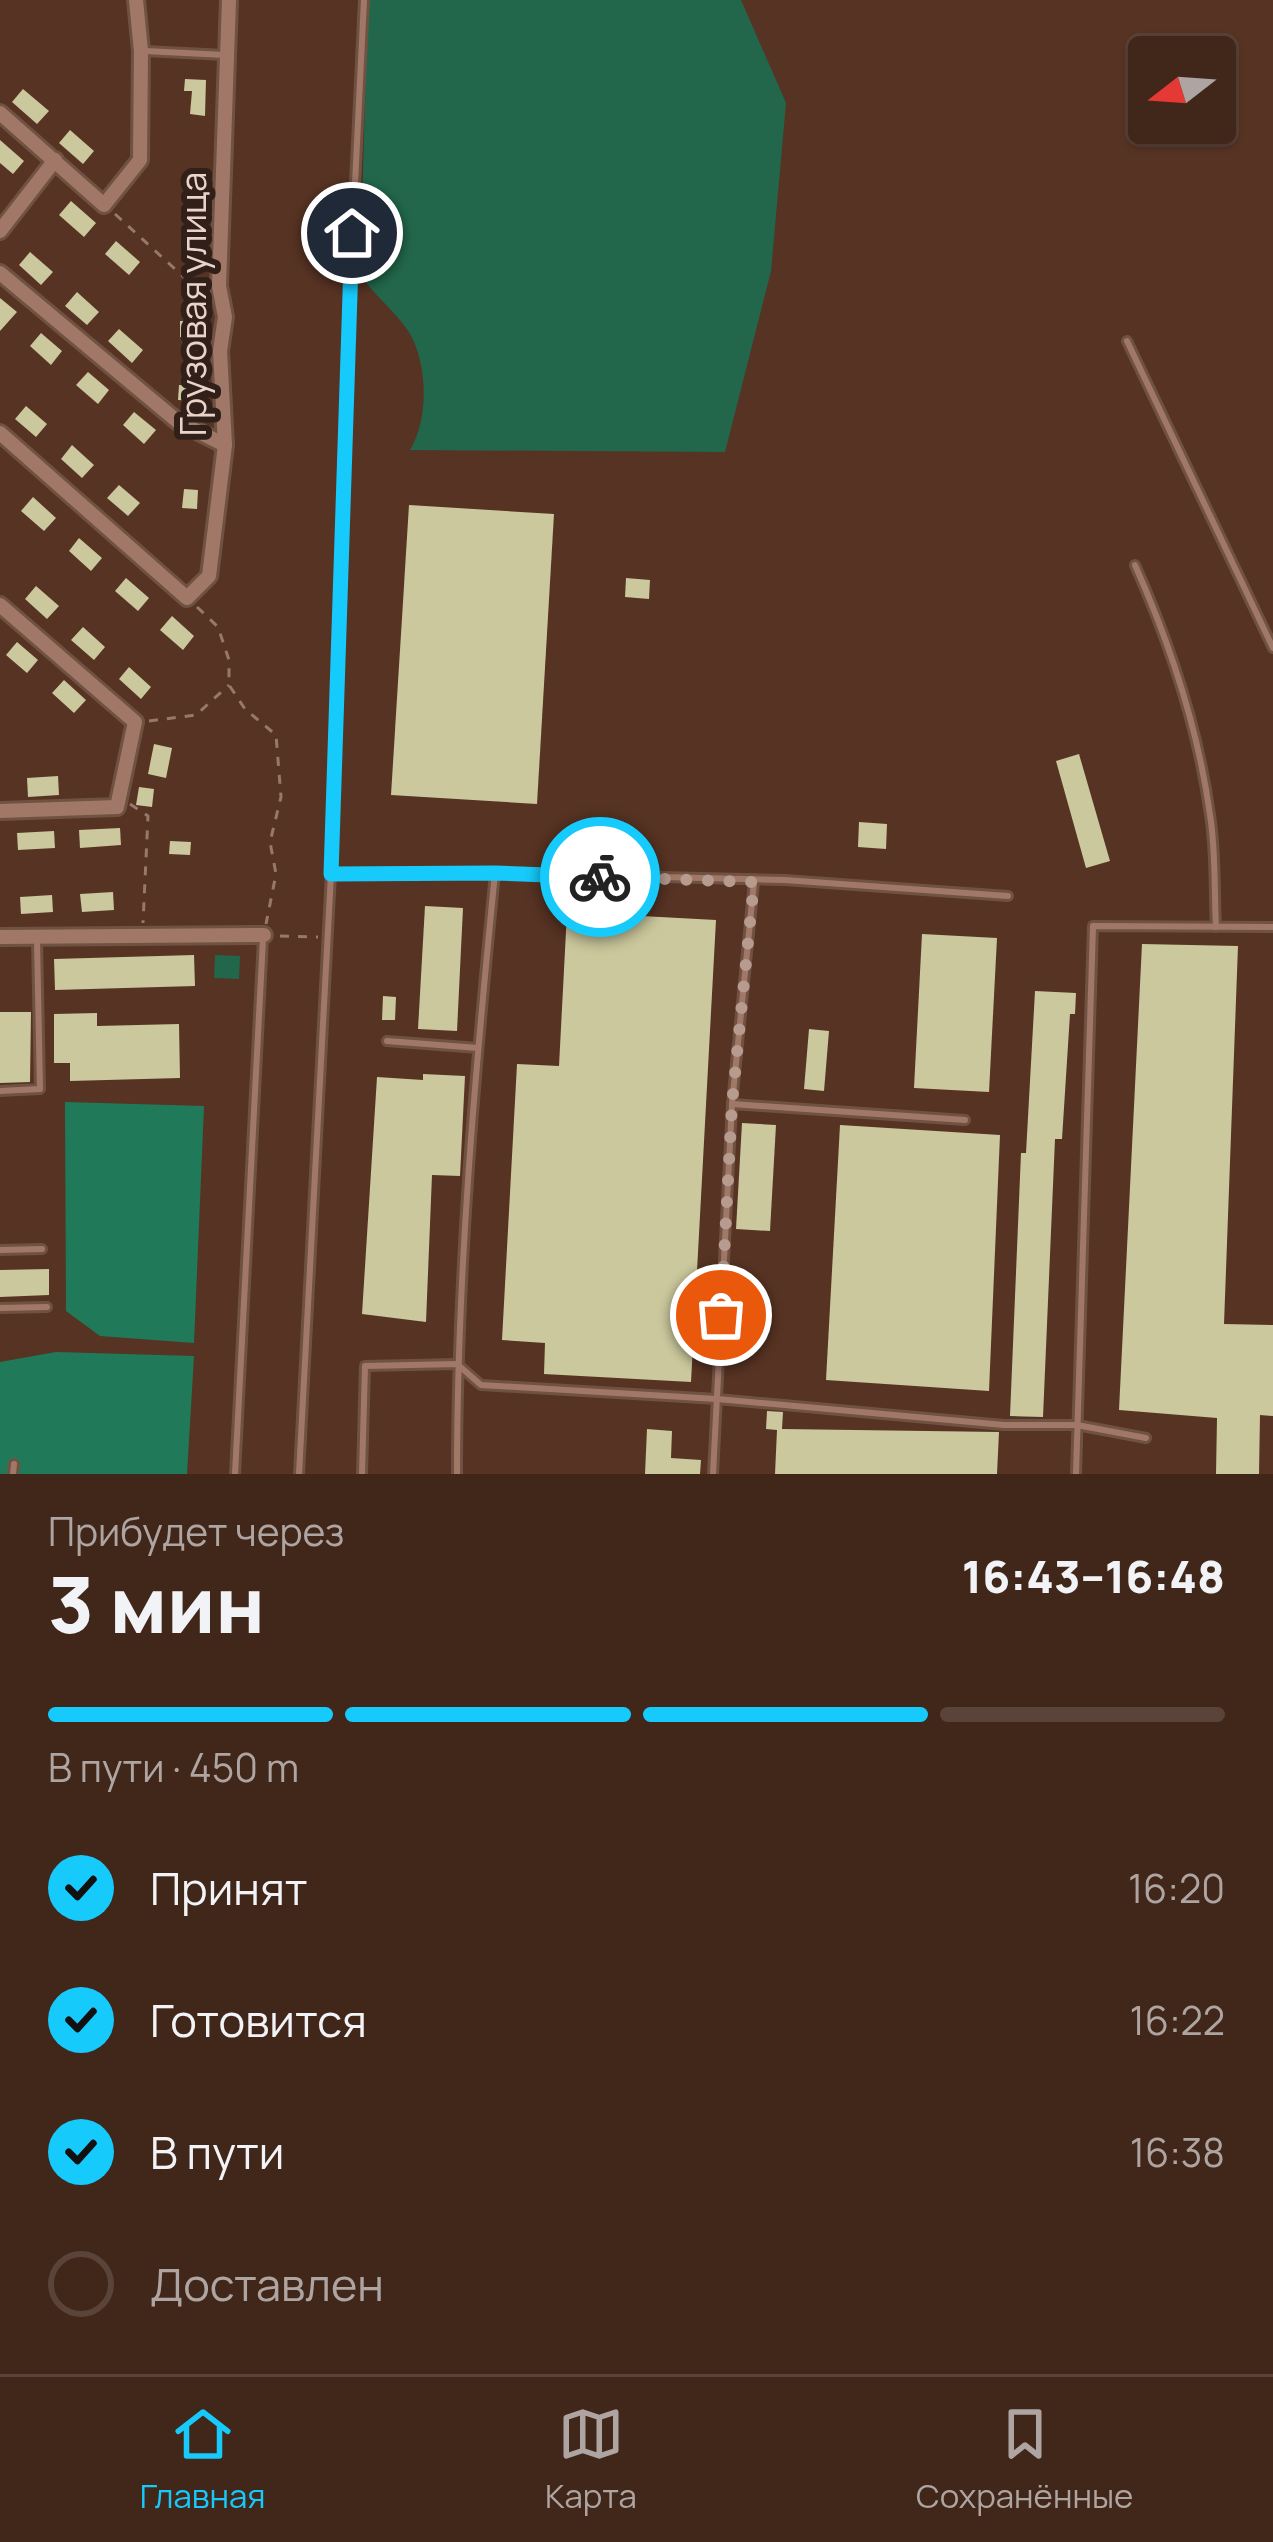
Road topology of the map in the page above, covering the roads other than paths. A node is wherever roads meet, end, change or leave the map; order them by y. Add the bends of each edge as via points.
1 (136, 0) edge
2 (229, 0) edge
3 (364, 0) edge
4 (141, 51) junction
5 (225, 55) junction
6 (0, 113) edge
7 (55, 160) junction
8 (0, 231) edge
9 (0, 273) edge
10 (1127, 341) dead end
11 (0, 433) edge
12 (225, 445) junction
13 (1135, 565) dead end
14 (0, 605) edge
15 (1273, 648) edge
16 (0, 812) edge
17 (495, 873) junction
18 (331, 874) junction
19 (754, 882) junction
20 (1008, 896) dead end
21 (1216, 927) junction
22 (1273, 927) edge
23 (264, 935) joint
24 (38, 937) junction
25 (0, 938) edge
26 (386, 1041) dead end
27 (478, 1048) junction
28 (0, 1090) edge
29 (732, 1104) junction
30 (965, 1120) dead end
31 (42, 1249) dead end
32 (0, 1250) edge
33 (47, 1306) dead end
34 (0, 1309) edge
35 (457, 1364) junction
36 (717, 1399) junction
37 (1077, 1425) junction
38 (1146, 1438) dead end
39 (14, 1464) dead end
40 (13, 1474) edge
41 (235, 1474) edge
42 (298, 1474) edge
43 (362, 1474) edge
44 (457, 1474) edge
45 (713, 1474) edge
46 (1076, 1474) edge

1 - 4 street
2 - 5 street, Грузовая улица
3 - 18 lane
4 - 5 lane
4 - 7 street via 140,160 104,205
5 - 12 street, Грузовая улица
6 - 7 street
7 - 8 street
9 - 12 street via 177,421
10 - 15 lane
11 - 12 street, Грузовая улица via 187,598 209,576
13 - 21 lane via 1190,707 1211,818
14 - 16 street via 135,722 118,802
17 - 18 lane
17 - 19 lane
17 - 27 lane
18 - 42 lane
19 - 20 lane
19 - 29 lane
21 - 22 lane
21 - 37 lane via 1093,926
23 - 24 street
23 - 41 lane
24 - 25 street
24 - 28 lane via 40,1089
26 - 27 lane
27 - 35 lane
29 - 30 lane
29 - 36 lane
31 - 32 lane
33 - 34 lane
35 - 36 lane via 481,1385
35 - 43 lane via 365,1366
35 - 44 lane
36 - 37 lane
36 - 45 lane
37 - 38 lane
37 - 46 lane
39 - 40 lane

